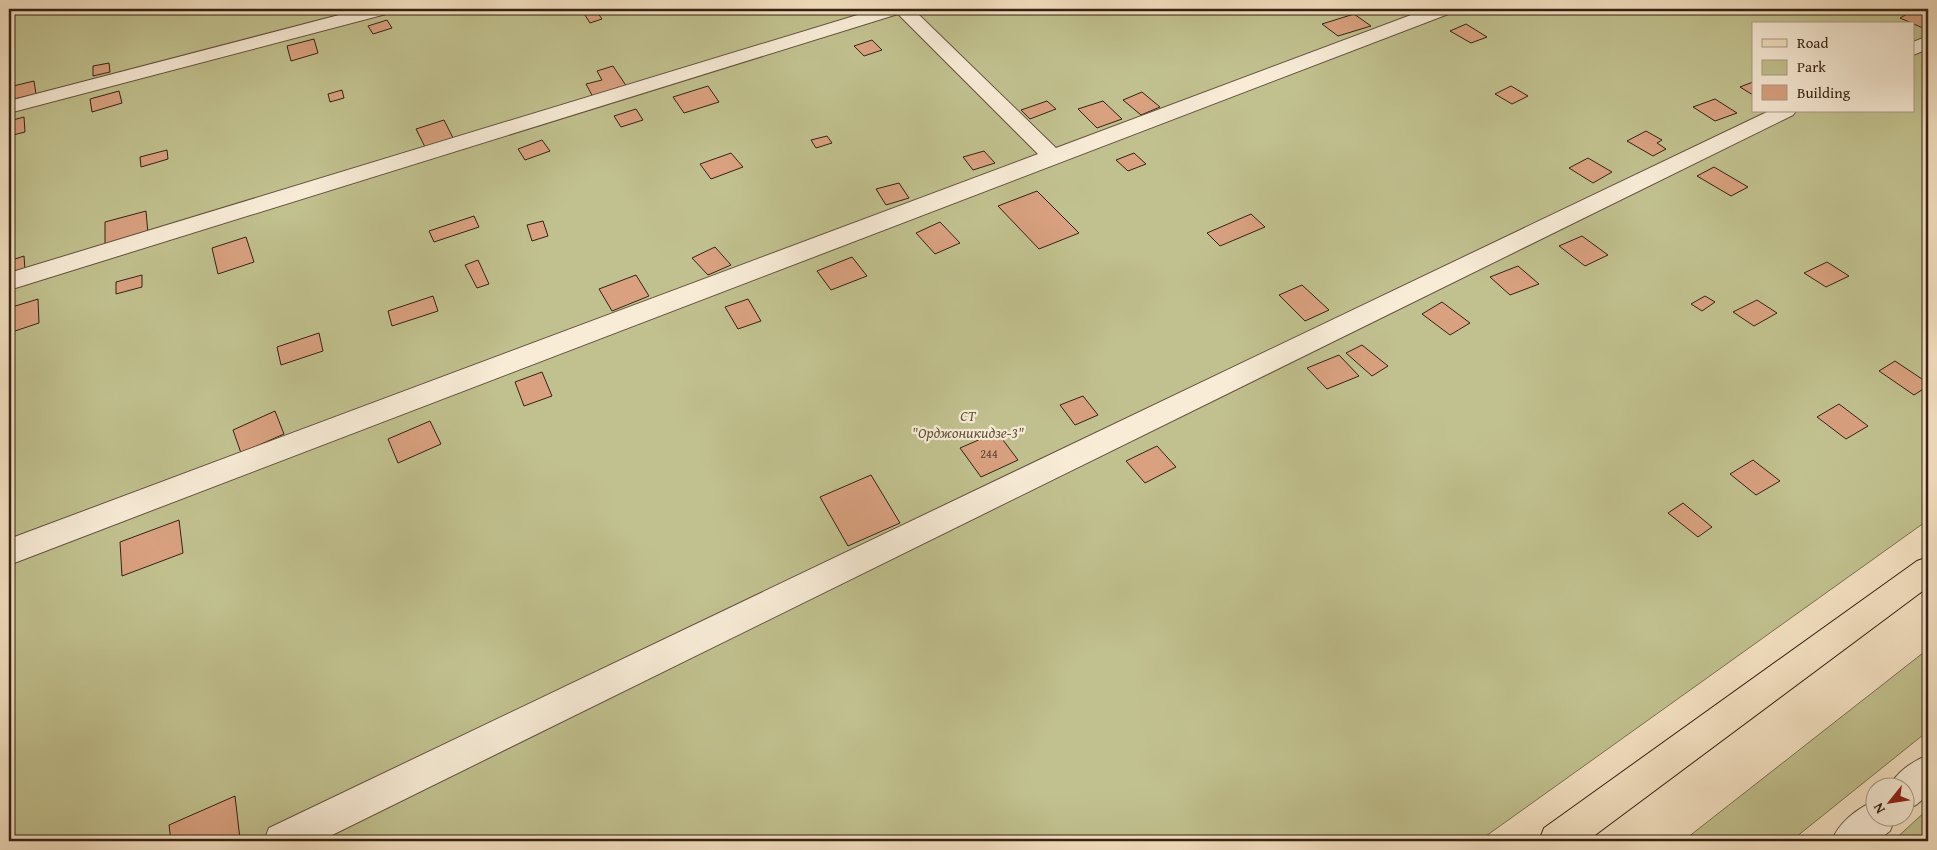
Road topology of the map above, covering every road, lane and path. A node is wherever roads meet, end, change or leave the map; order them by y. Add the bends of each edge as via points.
1 (383, 9) edge
2 (896, 9) edge
3 (903, 9) edge
4 (1444, 9) edge
5 (1928, 42) edge
6 (1914, 49) edge
7 (9, 107) edge
8 (1784, 112) edge
9 (1053, 157) junction
10 (9, 282) edge
11 (9, 552) edge
12 (1928, 570) edge
13 (1928, 772) edge
14 (1914, 784) edge
15 (1865, 828) edge
16 (282, 841) edge
17 (1557, 841) edge
18 (1850, 841) edge

1 - 7 street
2 - 10 street
3 - 9 street
4 - 9 street
5 - 6 street
8 - 16 street
9 - 11 street
12 - 17 main road
13 - 14 street
15 - 18 street

